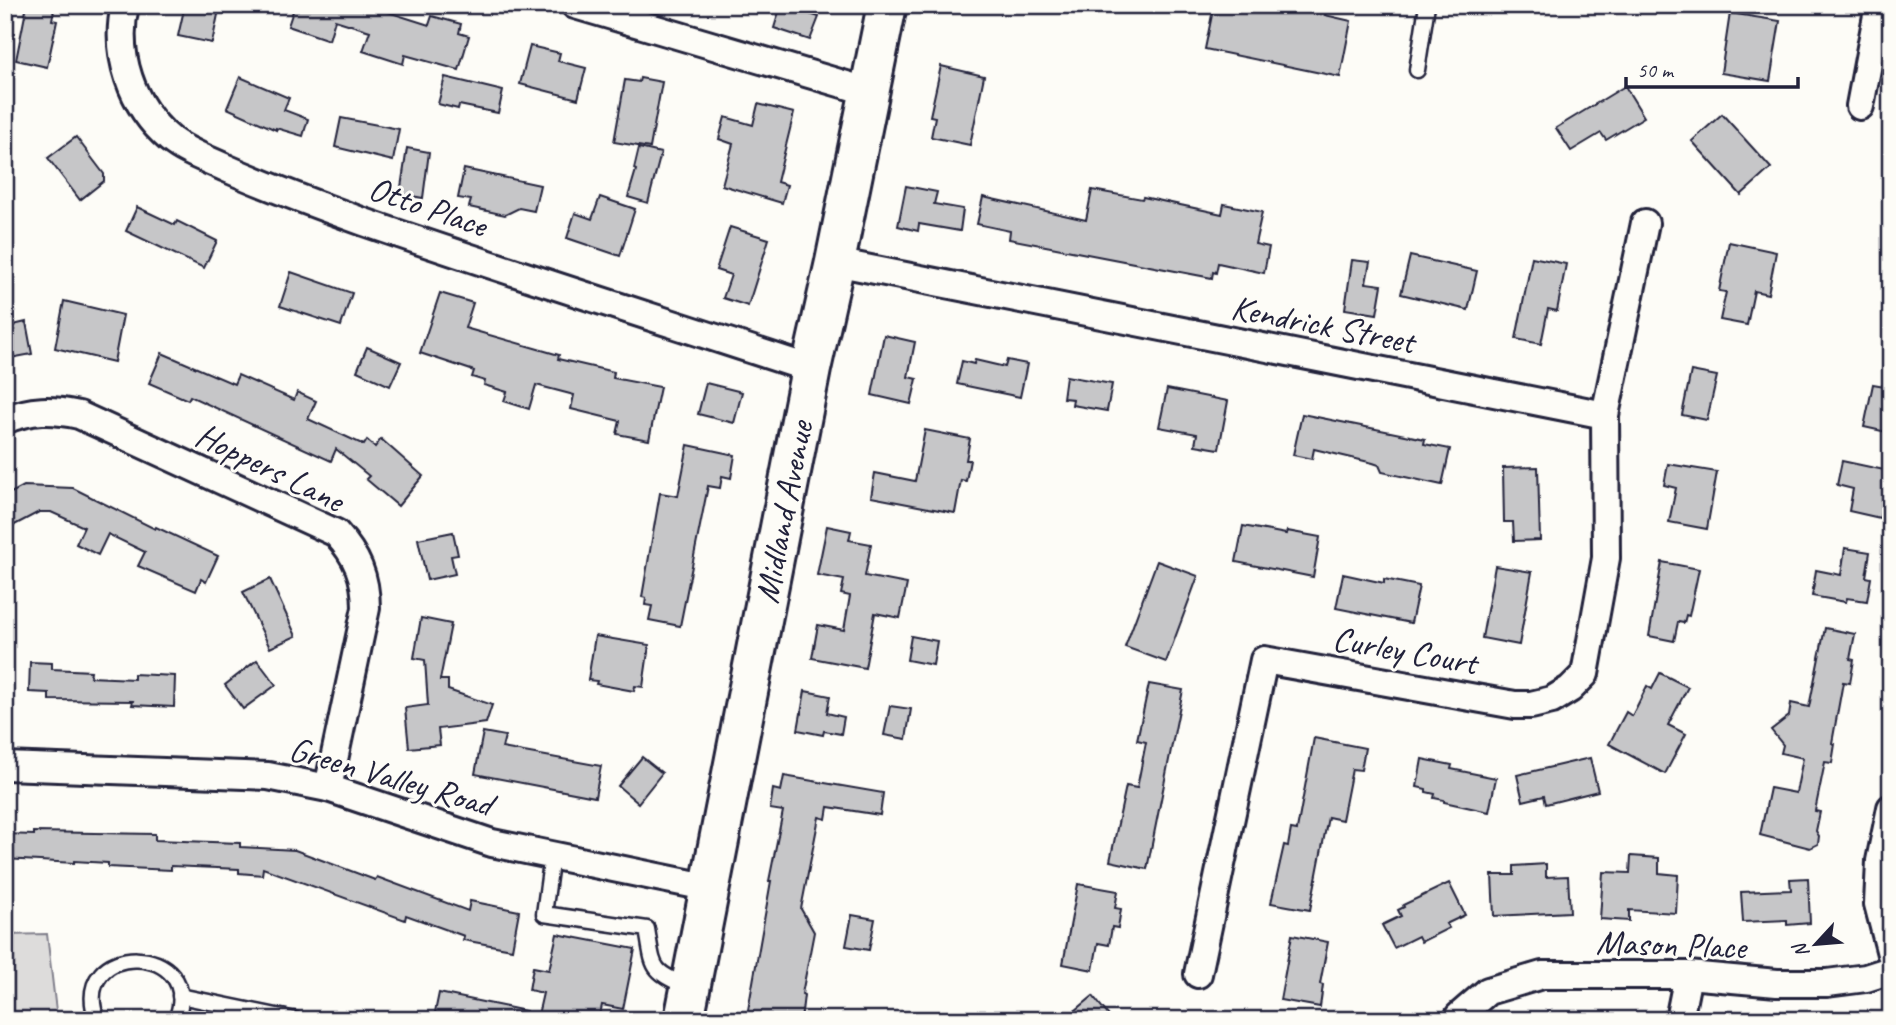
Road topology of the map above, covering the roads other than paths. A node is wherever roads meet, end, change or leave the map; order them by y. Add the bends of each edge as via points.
1 (125, 5) edge
2 (575, 5) edge
3 (887, 5) edge
4 (1427, 5) edge
5 (1879, 5) edge
6 (1417, 70) dead end
7 (870, 92) junction
8 (1860, 106) dead end
9 (1644, 223) dead end
10 (835, 262) junction
11 (811, 369) junction
12 (1605, 415) junction
13 (5, 420) edge
14 (5, 766) edge
15 (328, 788) junction
16 (1891, 808) edge
17 (552, 855) junction
18 (711, 888) junction
19 (1891, 954) edge
20 (1891, 970) edge
21 (1198, 974) dead end
22 (1688, 975) junction
23 (180, 996) junction
24 (687, 1004) edge
25 (1459, 1016) dead end
26 (97, 1020) edge
27 (176, 1020) edge
28 (296, 1020) edge
29 (1679, 1020) edge

1 - 11 street, Otto Place via 121,42 135,94 150,118 187,151 281,193
2 - 7 street
3 - 7 street, Midland Avenue
4 - 6 lane
5 - 8 street
7 - 10 street, Midland Avenue
9 - 12 street
10 - 11 street, Midland Avenue
10 - 12 street, Kendrick Street
11 - 18 street, Midland Avenue
12 - 21 street, Curley Court via 1606,558 1586,674 1552,699 1515,705 1264,660
13 - 15 street, Hoppers Lane via 29,411 79,415 336,533 360,566 366,608
14 - 15 street, Green Valley Road via 268,776
15 - 17 street, Green Valley Road via 466,835
16 - 19 street via 1880,860 1878,904
17 - 18 street, Green Valley Road
17 - 24 lane via 544,914 647,929 652,963
18 - 24 street, Midland Avenue
20 - 22 street, Mason Place via 1827,983
22 - 25 street, Mason Place via 1542,975 1488,991
22 - 29 street
23 - 26 lane via 173,977 162,966 142,958 120,961 98,980 93,994
23 - 27 lane
23 - 28 lane

